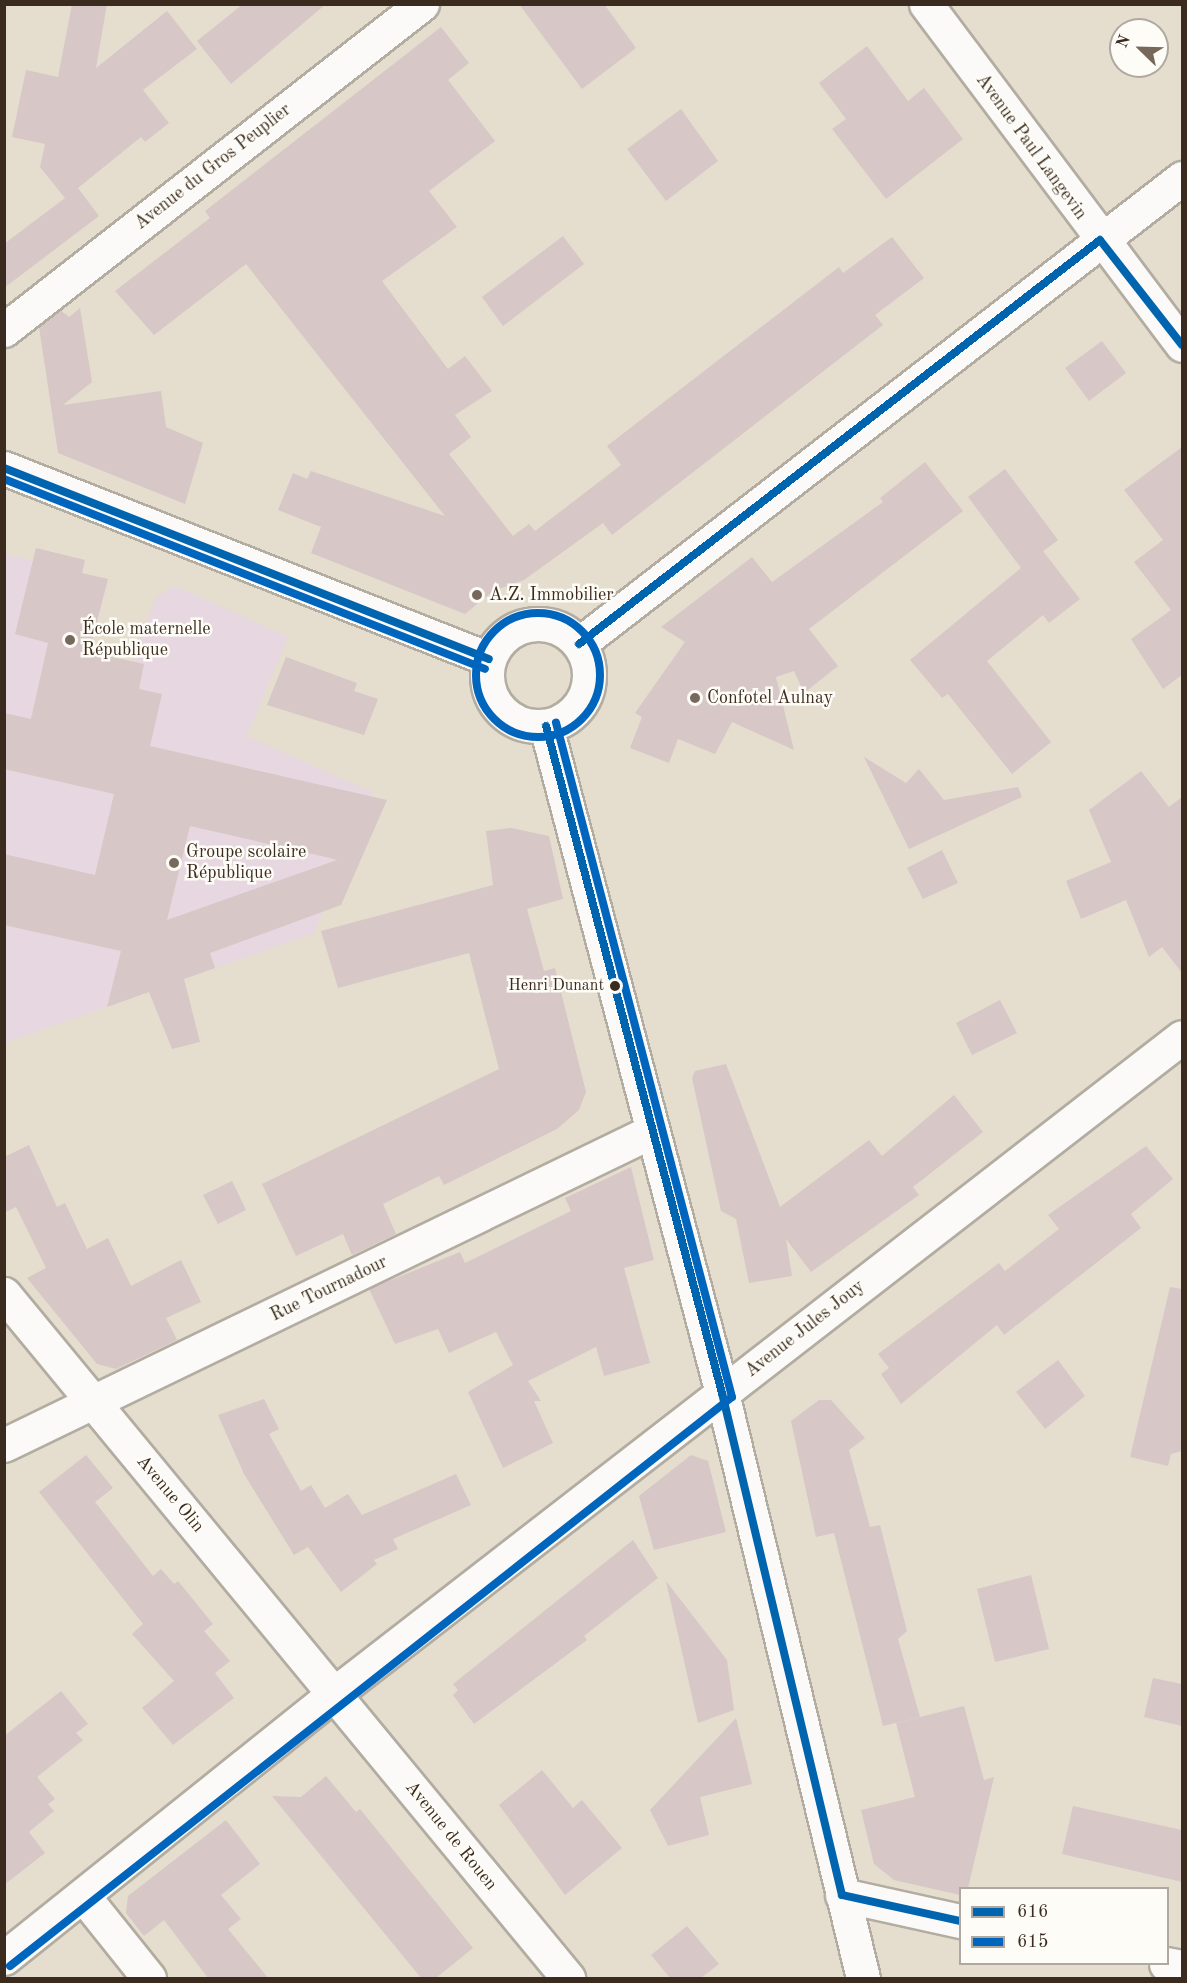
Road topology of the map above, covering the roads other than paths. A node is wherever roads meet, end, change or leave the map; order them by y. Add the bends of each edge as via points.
1 (422, 4) edge
2 (926, 4) edge
3 (1182, 178) edge
4 (1100, 240) junction
5 (4, 330) edge
6 (1182, 345) edge
7 (4, 468) edge
8 (579, 644) junction
9 (489, 659) junction
10 (546, 726) junction
11 (1182, 1037) edge
12 (652, 1131) junction
13 (4, 1294) edge
14 (722, 1394) junction
15 (94, 1402) junction
16 (4, 1445) edge
17 (335, 1693) junction
18 (842, 1896) junction
19 (84, 1897) junction
20 (959, 1920) edge
21 (4, 1958) edge
22 (149, 1978) edge
23 (568, 1978) edge
24 (863, 1978) edge

1 - 5 street, Avenue du Gros Peuplier
2 - 4 street, Avenue Paul Langevin
3 - 4 street
4 - 6 street, Avenue Paul Langevin
4 - 8 street
7 - 9 street
8 - 9 street via 548,625 529,624 505,637
8 - 10 street via 587,660 586,694 563,720
9 - 10 street via 488,688 504,714 531,727
10 - 12 street
11 - 14 street, Avenue Jules Jouy
12 - 14 street
12 - 15 street, Rue Tournadour
13 - 15 street, Avenue Olin
14 - 17 street, Avenue Jules Jouy
14 - 18 street
15 - 16 street, Rue Tournadour
15 - 17 street, Avenue Olin
17 - 19 street, Avenue Jules Jouy
17 - 23 street, Avenue de Rouen
18 - 20 street
18 - 24 street
19 - 21 street, Avenue Jules Jouy
19 - 22 street

